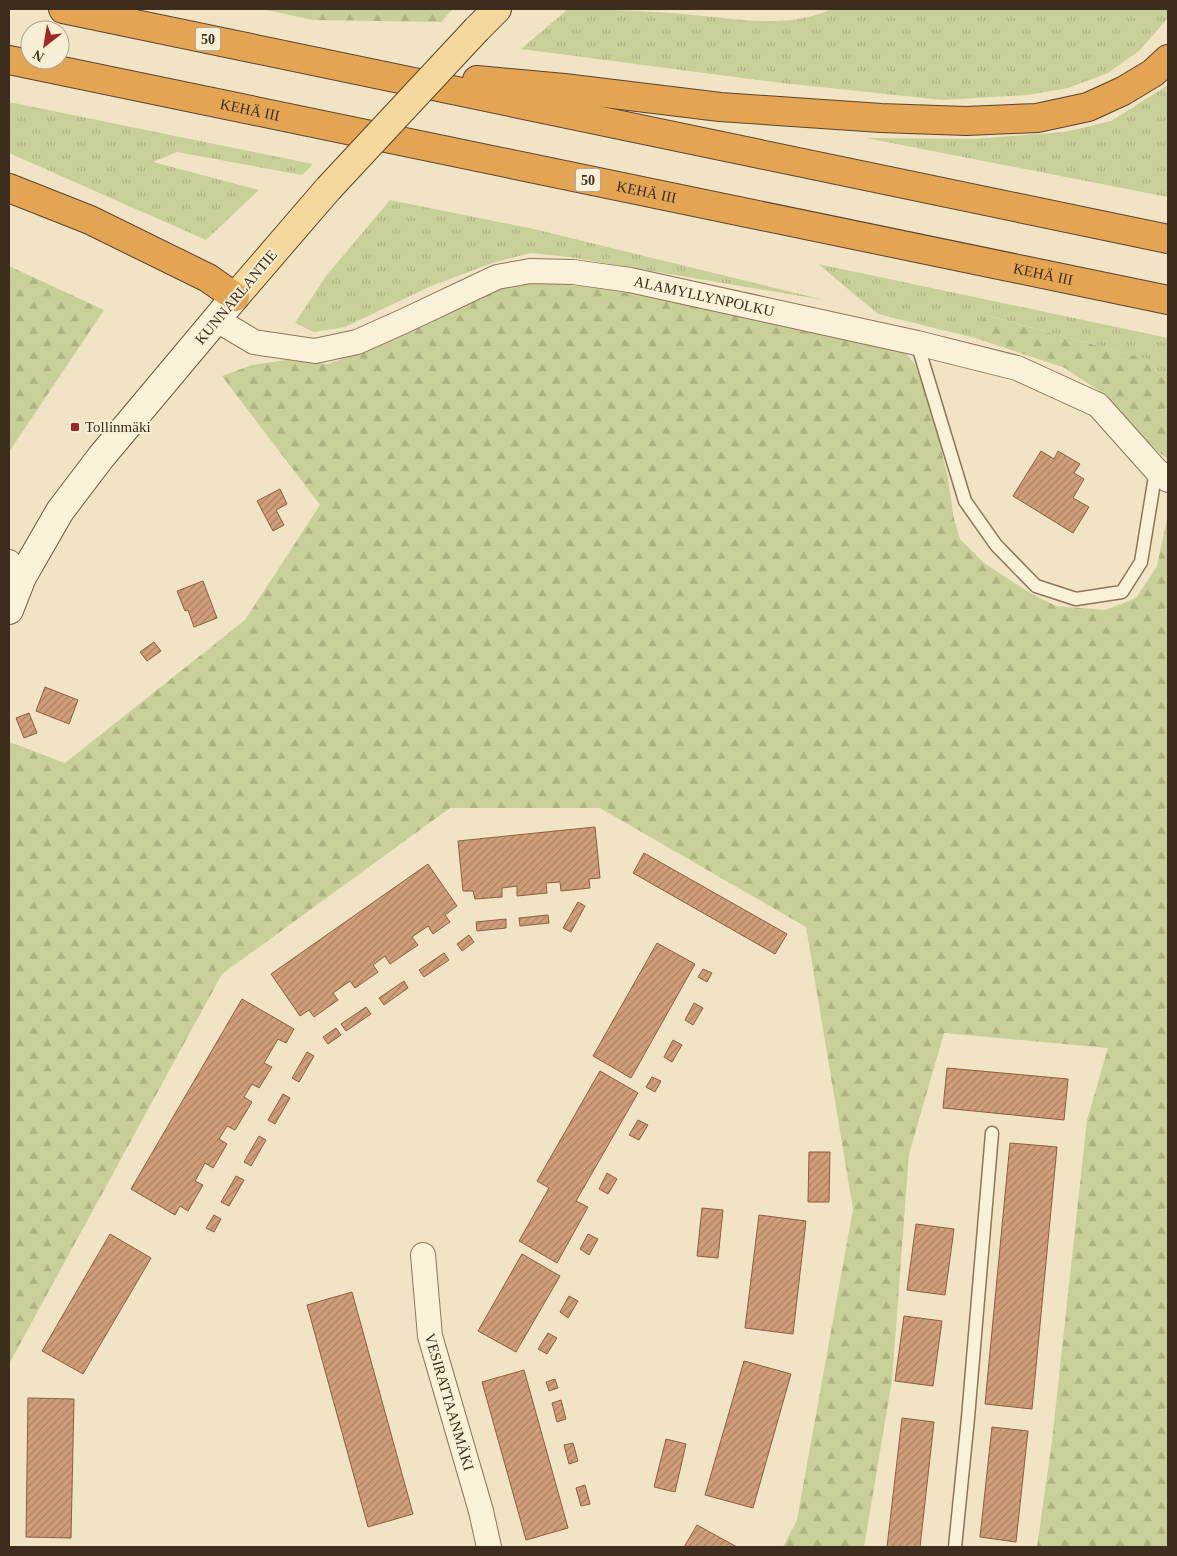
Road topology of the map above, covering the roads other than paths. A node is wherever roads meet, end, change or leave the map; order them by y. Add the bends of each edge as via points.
1 (63, 9) edge
2 (497, 9) edge
3 (1168, 59) edge
4 (9, 60) edge
5 (352, 69) junction
6 (9, 188) edge
7 (1168, 239) edge
8 (235, 297) junction
9 (1168, 300) edge
10 (217, 320) junction
11 (917, 342) junction
12 (1162, 475) edge
13 (15, 570) edge
14 (9, 610) edge
15 (992, 1133) dead end
16 (423, 1255) dead end
17 (489, 1547) edge
18 (955, 1547) edge

1 - 5 highway, 50
2 - 8 main road, KUNNARLANTIE, bridge via 328,189
3 - 5 highway via 1154,73 1088,107 1037,118 966,121 720,107 564,88
4 - 9 highway, KEHÄ III / 50
5 - 7 highway, 50
6 - 8 highway via 90,220 208,278
8 - 10 main road, KUNNARLANTIE
10 - 11 street, ALAMYLLYNPOLKU via 254,342 315,351 357,342 497,277 530,271 573,272 630,280
10 - 13 main road, KUNNARLANTIE via 101,457
11 - 12 street, ALAMYLLYNPOLKU via 1017,368 1098,405
11 - 12 lane via 965,502 996,544 1036,586 1076,599 1122,592 1141,562
13 - 14 main road, KUNNARLANTIE
15 - 18 lane
16 - 17 street, VESIRATTAANMÄKI via 430,1336

